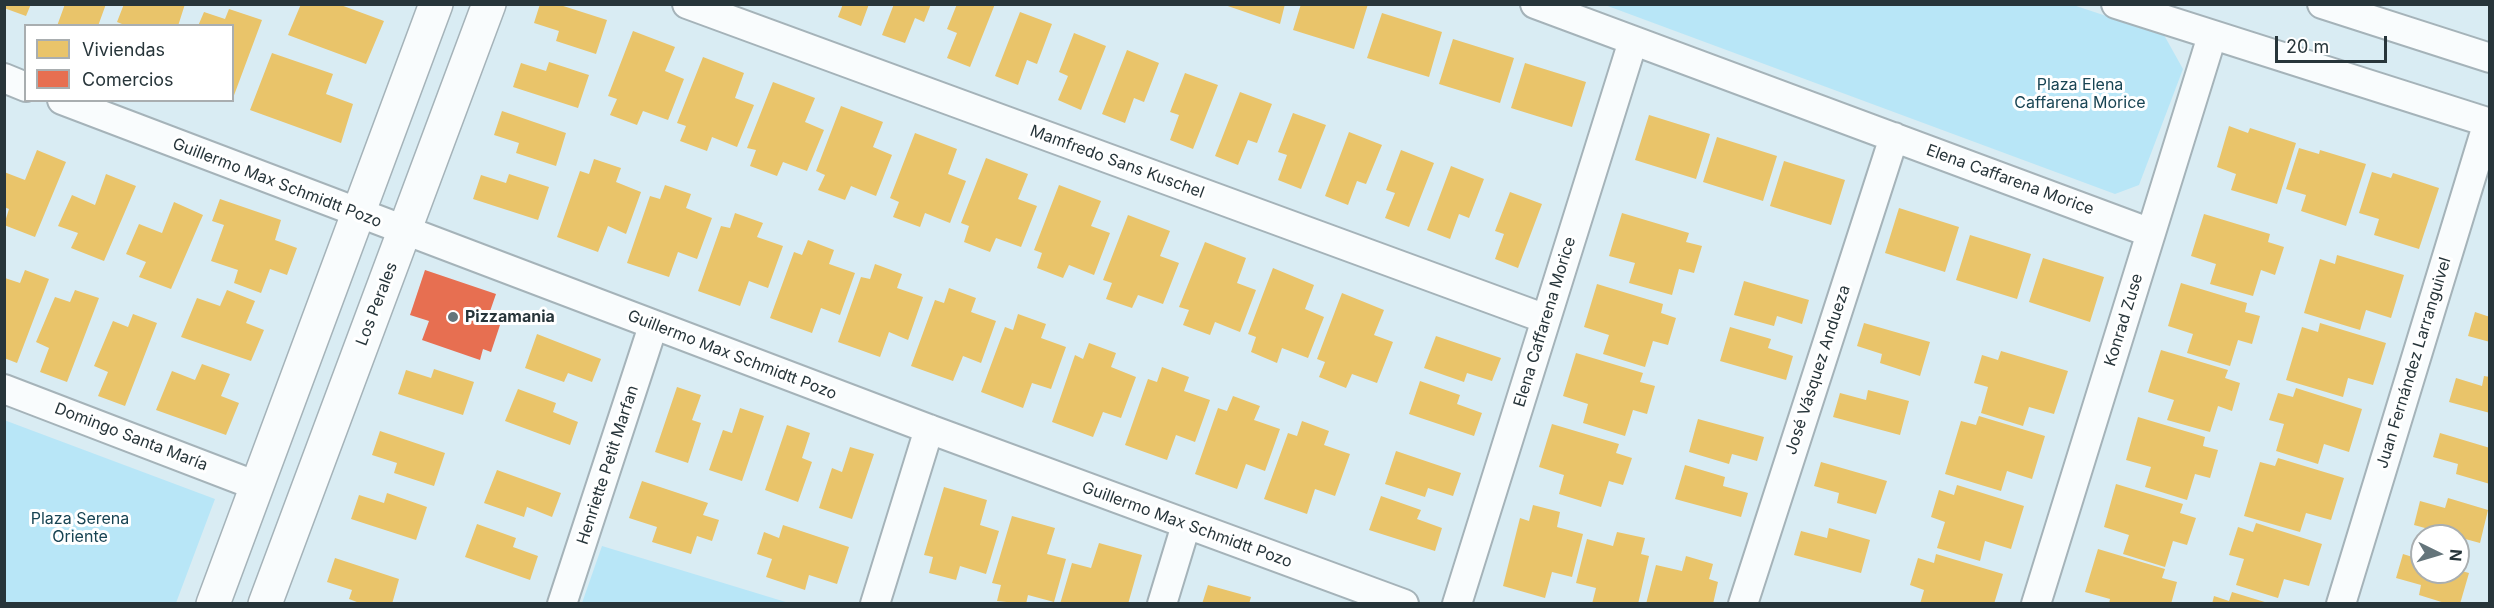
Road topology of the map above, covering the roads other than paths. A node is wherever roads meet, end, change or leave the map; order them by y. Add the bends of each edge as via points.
1 (436, 4) edge
2 (489, 4) edge
3 (687, 4) edge
4 (1534, 4) edge
5 (2116, 4) edge
6 (2322, 4) edge
7 (2212, 36) junction
8 (1633, 41) junction
9 (2490, 58) edge
10 (4, 78) edge
11 (24, 86) edge
12 (67, 102) edge
13 (2489, 123) edge
14 (1894, 137) junction
15 (358, 214) junction
16 (405, 232) junction
17 (2151, 232) junction
18 (1546, 319) junction
19 (654, 326) junction
20 (4, 389) edge
21 (928, 429) junction
22 (257, 486) junction
23 (1186, 525) junction
24 (213, 603) edge
25 (265, 603) edge
26 (562, 603) edge
27 (875, 603) edge
28 (1162, 603) edge
29 (1404, 603) edge
30 (1456, 603) edge
31 (1743, 603) edge
32 (2036, 603) edge
33 (2341, 603) edge

1 - 15 main road
2 - 16 main road, Los Perales
3 - 18 street, Mamfredo Sans Kuschel
4 - 8 street, Elena Caffarena Morice
5 - 7 street
6 - 9 street
7 - 13 street
7 - 17 street, Konrad Zuse
8 - 14 street, Elena Caffarena Morice
8 - 18 street, Elena Caffarena Morice
10 - 11 street
12 - 15 street, Guillermo Max Schmidtt Pozo
13 - 33 street, Juan Fernández Larranguivel
14 - 17 street, Elena Caffarena Morice
14 - 31 street, José Vásquez Andueza
15 - 16 street, Guillermo Max Schmidtt Pozo
15 - 22 main road
16 - 19 street, Guillermo Max Schmidtt Pozo
16 - 25 main road, Los Perales
17 - 32 street, Konrad Zuse
18 - 30 street, Elena Caffarena Morice
19 - 21 street, Guillermo Max Schmidtt Pozo
19 - 26 street, Henriette Petit Marfan
20 - 22 street, Domingo Santa María
21 - 23 street, Guillermo Max Schmidtt Pozo
21 - 27 street
22 - 24 main road
23 - 28 street
23 - 29 street, Guillermo Max Schmidtt Pozo

